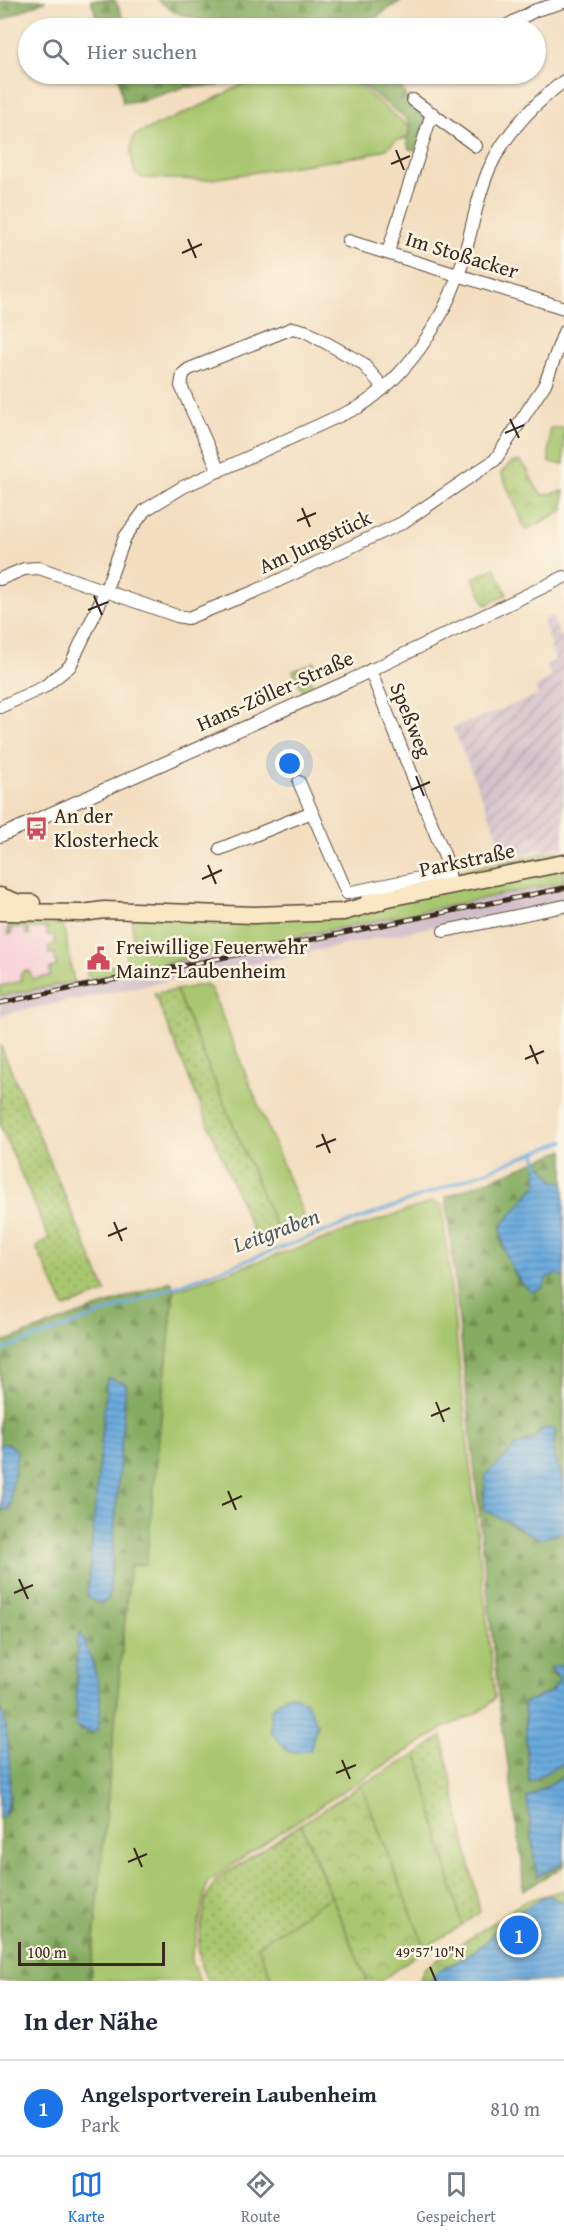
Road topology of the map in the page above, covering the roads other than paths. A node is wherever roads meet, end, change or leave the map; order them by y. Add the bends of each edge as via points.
1 (564, 2) edge
2 (520, 18) edge
3 (564, 81) edge
4 (413, 100) dead end
5 (432, 113) junction
6 (476, 146) dead end
7 (348, 242) dead end
8 (388, 252) junction
9 (458, 274) junction
10 (564, 308) edge
11 (564, 332) edge
12 (384, 388) junction
13 (219, 471) junction
14 (564, 577) edge
15 (0, 579) edge
16 (105, 592) junction
17 (370, 670) junction
18 (0, 707) edge
19 (299, 782) dead end
20 (312, 812) junction
21 (0, 836) edge
22 (220, 849) dead end
23 (564, 863) edge
24 (451, 879) junction
25 (0, 896) edge
26 (564, 906) edge
27 (104, 910) junction
28 (0, 912) edge
29 (444, 931) dead end

1 - 2 street
3 - 9 street via 527,112 492,164
4 - 5 street
5 - 6 street
5 - 8 street
7 - 8 street, Im Stoßacker
8 - 9 street, Im Stoßacker
9 - 10 street, Im Stoßacker
9 - 12 street via 426,340
11 - 16 street, Am Jungstück via 545,384 495,460 402,523 195,616 177,616
12 - 13 street via 334,421
12 - 13 street via 362,363 293,328 189,369 183,374 181,386
13 - 16 street via 145,510 125,537
14 - 17 street, Hans-Zöller-Straße
15 - 16 street, Am Jungstück via 32,567
16 - 18 street via 70,666 44,687
17 - 21 street, Hans-Zöller-Straße
17 - 24 street, Speßweg
19 - 20 street
20 - 22 street
20 - 24 street via 346,893
23 - 24 main road, Parkstraße
24 - 27 main road, Parkstraße via 343,912 254,915
25 - 27 main road, Parkstraße via 19,903
26 - 29 street
27 - 28 main road, Parkstraße

